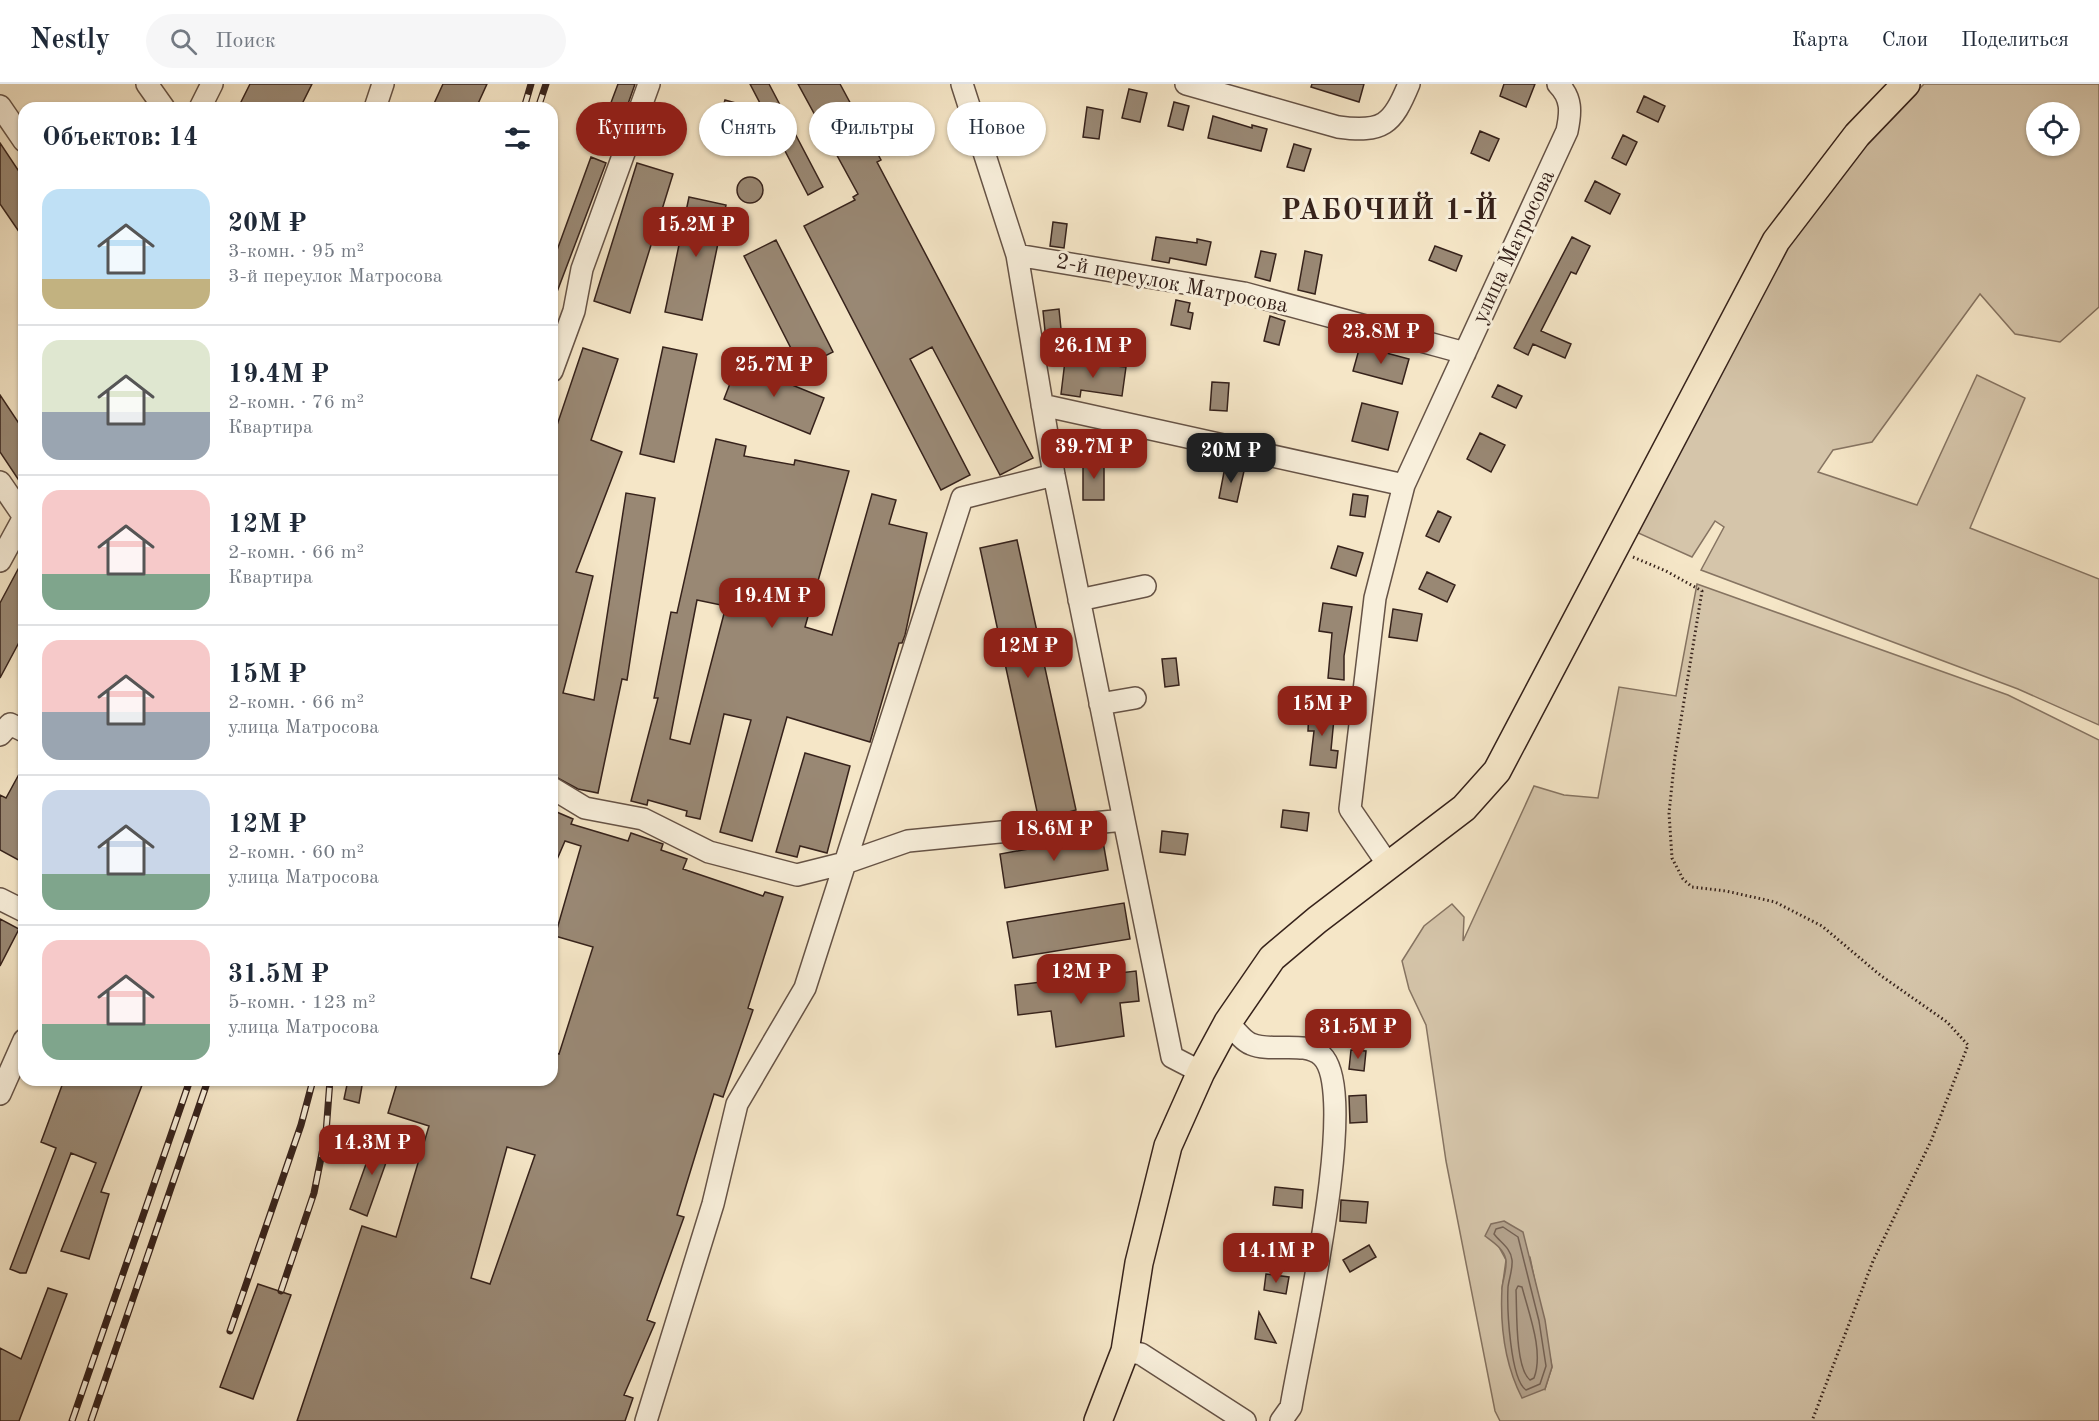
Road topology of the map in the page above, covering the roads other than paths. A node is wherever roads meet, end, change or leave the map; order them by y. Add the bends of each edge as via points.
1 (147, 84) edge
2 (212, 84) edge
3 (383, 84) edge
4 (649, 84) edge
5 (962, 84) edge
6 (1186, 84) edge
7 (1409, 84) edge
8 (1558, 84) edge
9 (1906, 84) edge
10 (160, 102) edge
11 (203, 102) edge
12 (377, 102) edge
13 (0, 106) edge
14 (18, 132) edge
15 (1017, 255) junction
16 (1465, 353) junction
17 (558, 355) edge
18 (1042, 405) junction
19 (1054, 475) junction
20 (0, 482) edge
21 (1404, 485) junction
22 (18, 508) edge
23 (18, 528) edge
24 (0, 561) edge
25 (1145, 586) dead end
26 (1079, 600) junction
27 (1135, 698) dead end
28 (1100, 704) junction
29 (18, 728) edge
30 (0, 735) edge
31 (558, 792) edge
32 (1124, 820) junction
33 (845, 863) junction
34 (1389, 866) junction
35 (0, 899) edge
36 (18, 908) edge
37 (1228, 1022) junction
38 (18, 1054) edge
39 (1201, 1072) junction
40 (0, 1094) edge
41 (1125, 1351) junction
42 (646, 1421) edge
43 (1098, 1421) edge
44 (1245, 1421) edge
45 (1281, 1421) edge

1 - 10 street
2 - 11 street
3 - 12 street
4 - 17 street via 582,269 574,311
5 - 15 street
6 - 7 street via 1357,129 1379,128 1391,120
8 - 16 street, улица Матросова via 1570,102 1567,131
9 - 34 main road via 1857,135 1776,241 1497,771 1464,808
13 - 14 street
15 - 16 street, 2-й переулок Матросова via 1244,293
15 - 18 street
16 - 21 street, улица Матросова
18 - 19 street
18 - 21 street
19 - 26 street
19 - 33 street via 962,498
20 - 22 street
21 - 34 street, улица Матросова via 1375,598 1350,809
23 - 24 street
25 - 26 street
26 - 28 street
27 - 28 street
28 - 32 street
29 - 30 street via 10,724
31 - 33 street via 585,808 643,819 709,852 775,869 797,874
32 - 33 street via 908,841
32 - 39 street via 1172,1057
33 - 42 street via 805,988 737,1104 713,1204
34 - 37 main road via 1272,958
35 - 36 street
37 - 39 main road
37 - 45 street via 1250,1044 1320,1054 1329,1064 1333,1081 1335,1131 1320,1260 1291,1407
38 - 40 street
39 - 41 main road via 1168,1146 1139,1263
41 - 43 main road
41 - 44 street via 1141,1354

